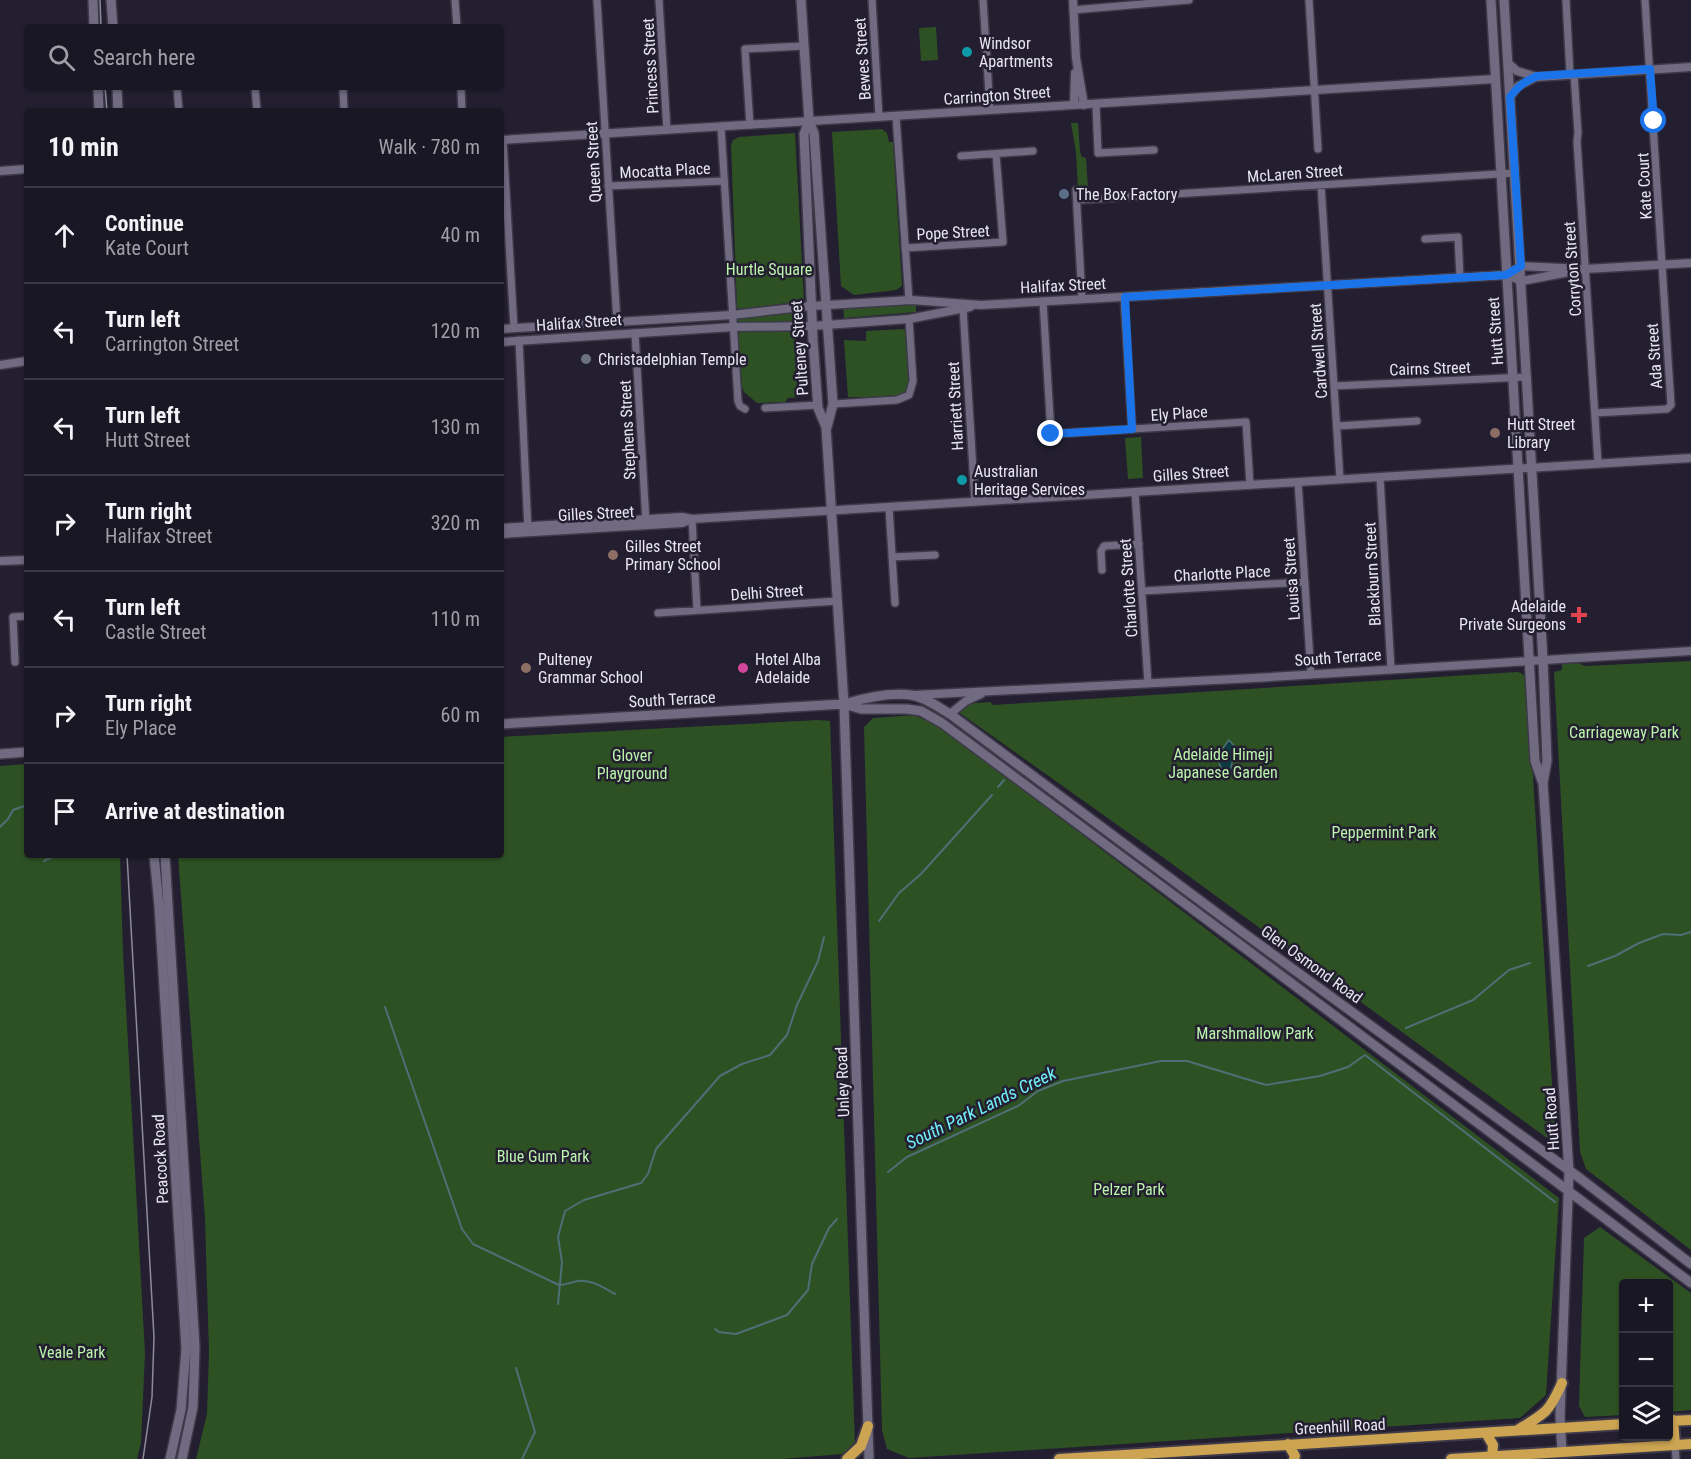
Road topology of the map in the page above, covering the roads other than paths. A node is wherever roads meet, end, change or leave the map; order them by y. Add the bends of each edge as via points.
1 (93, 0) edge
2 (111, 0) edge
3 (455, 0) edge
4 (597, 0) edge
5 (659, 0) edge
6 (801, 0) edge
7 (872, 0) edge
8 (983, 0) edge
9 (1073, 0) edge
10 (1189, 0) edge
11 (1309, 0) edge
12 (1491, 0) edge
13 (1504, 0) edge
14 (1566, 0) edge
15 (1645, 0) edge
16 (1073, 10) junction
17 (94, 24) edge
18 (113, 24) edge
19 (457, 24) edge
20 (803, 46) junction
21 (1076, 58) junction
22 (1508, 63) junction
23 (1691, 67) edge
24 (1650, 69) junction
25 (1572, 74) junction
26 (1537, 76) junction
27 (1495, 80) junction
28 (98, 90) edge
29 (117, 90) edge
30 (177, 90) edge
31 (255, 90) edge
32 (343, 90) edge
33 (460, 90) edge
34 (1315, 91) junction
35 (1510, 97) junction
36 (1096, 104) junction
37 (1074, 105) junction
38 (1084, 105) junction
39 (99, 108) edge
40 (118, 108) edge
41 (179, 108) edge
42 (257, 108) edge
43 (344, 108) edge
44 (462, 108) edge
45 (990, 110) junction
46 (896, 116) junction
47 (879, 117) junction
48 (809, 122) junction
49 (750, 125) junction
50 (721, 127) junction
51 (667, 130) junction
52 (605, 134) junction
53 (504, 140) edge
54 (1318, 149) dead end
55 (1154, 150) dead end
56 (1033, 151) dead end
57 (996, 154) junction
58 (961, 156) dead end
59 (24, 169) edge
60 (0, 171) edge
61 (504, 171) edge
62 (1515, 173) junction
63 (1501, 174) junction
64 (724, 181) junction
65 (1321, 185) junction
66 (608, 186) junction
67 (1076, 190) dead end
68 (1077, 200) junction
69 (1425, 239) dead end
70 (905, 248) junction
71 (1691, 263) edge
72 (1662, 265) junction
73 (1521, 266) junction
74 (1585, 269) junction
75 (1506, 275) junction
76 (1460, 277) junction
77 (1522, 281) junction
78 (1327, 285) junction
79 (1125, 297) junction
80 (1082, 299) junction
81 (909, 300) junction
82 (1043, 301) junction
83 (826, 305) junction
84 (981, 305) junction
85 (811, 306) junction
86 (963, 308) junction
87 (732, 315) junction
88 (909, 319) junction
89 (634, 321) junction
90 (617, 322) junction
91 (828, 325) junction
92 (812, 326) junction
93 (733, 327) junction
94 (514, 328) junction
95 (504, 329) edge
96 (635, 333) junction
97 (519, 340) junction
98 (504, 342) edge
99 (24, 363) edge
100 (0, 367) edge
101 (24, 368) edge
102 (1527, 377) junction
103 (1513, 378) junction
104 (1334, 386) junction
105 (833, 404) junction
106 (818, 405) junction
107 (765, 408) dead end
108 (745, 409) dead end
109 (1595, 413) junction
110 (1417, 421) dead end
111 (1337, 426) junction
112 (826, 427) junction
113 (1132, 429) junction
114 (1691, 458) edge
115 (1598, 463) junction
116 (1533, 467) junction
117 (1519, 468) junction
118 (1380, 477) junction
119 (1341, 479) junction
120 (1298, 482) junction
121 (1250, 485) junction
122 (1135, 492) junction
123 (975, 502) junction
124 (889, 507) junction
125 (832, 510) junction
126 (692, 519) junction
127 (646, 522) junction
128 (504, 528) edge
129 (528, 529) junction
130 (504, 533) edge
131 (1138, 544) junction
132 (935, 555) dead end
133 (892, 557) junction
134 (24, 560) edge
135 (0, 561) edge
136 (1102, 570) dead end
137 (1305, 582) junction
138 (1142, 591) junction
139 (838, 601) junction
140 (895, 603) dead end
141 (698, 610) junction
142 (658, 613) dead end
143 (24, 616) edge
144 (1691, 651) edge
145 (1543, 660) junction
146 (1529, 661) junction
147 (15, 662) dead end
148 (1391, 669) junction
149 (1311, 674) junction
150 (1148, 683) junction
151 (987, 692) junction
152 (911, 695) junction
153 (844, 704) junction
154 (950, 714) junction
155 (942, 723) junction
156 (504, 724) edge
157 (24, 752) edge
158 (0, 753) edge
159 (1036, 779) junction
160 (1543, 783) junction
161 (1029, 788) junction
162 (154, 858) edge
163 (165, 858) edge
164 (1341, 1004) junction
165 (170, 1009) junction
166 (1333, 1014) junction
167 (1569, 1171) junction
168 (1569, 1193) junction
169 (1691, 1264) edge
170 (1691, 1283) edge
171 (1562, 1383) junction
172 (1691, 1419) edge
173 (1673, 1421) edge
174 (1619, 1424) edge
175 (868, 1426) junction
176 (1560, 1428) junction
177 (1516, 1431) junction
178 (1486, 1432) junction
179 (1673, 1433) edge
180 (1288, 1444) junction
181 (1691, 1444) edge
182 (1675, 1445) junction
183 (1149, 1456) edge
184 (1492, 1456) junction
185 (1562, 1456) edge
186 (1115, 1457) edge
187 (170, 1459) edge
188 (182, 1459) edge
189 (847, 1459) edge
190 (869, 1459) edge
191 (1059, 1459) edge
192 (1294, 1459) edge
193 (1451, 1459) edge
194 (1676, 1459) edge

1 - 17 main road
2 - 18 main road
3 - 19 street
4 - 52 street, Queen Street
5 - 51 street, Princess Street
6 - 20 main road, Pulteney Street
7 - 47 street, Bewes Street
8 - 45 street
9 - 16 street
10 - 16 street
11 - 34 street
12 - 27 main road, Hutt Street
13 - 22 main road, Hutt Street
14 - 25 street, Corryton Street
15 - 24 street, Kate Court
16 - 21 street
20 - 48 main road, Pulteney Street
20 - 49 street via 746,49
21 - 37 street
21 - 38 street
22 - 26 street via 1517,71
22 - 35 main road, Hutt Street
23 - 24 street
24 - 25 street
24 - 72 street, Kate Court
25 - 26 street
25 - 74 street, Corryton Street
26 - 35 street via 1518,86
27 - 34 street, Carrington Street
27 - 63 main road, Hutt Street
28 - 39 main road
29 - 40 main road
30 - 41 street
31 - 42 street
32 - 43 street
33 - 44 street
34 - 36 street, Carrington Street
34 - 54 street
35 - 62 main road, Hutt Street
36 - 38 street, Carrington Street
36 - 55 street via 1098,153
37 - 38 street, Carrington Street
37 - 45 street, Carrington Street
45 - 46 street, Carrington Street
46 - 47 street, Carrington Street
46 - 70 street
47 - 48 street, Carrington Street
48 - 49 street, Carrington Street
48 - 83 main road, Pulteney Street via 814,133
48 - 85 main road, Pulteney Street via 804,134
49 - 50 street, Carrington Street
50 - 51 street, Carrington Street
50 - 64 street
51 - 52 street, Carrington Street
52 - 53 street, Carrington Street
52 - 66 street, Queen Street
56 - 57 street
57 - 58 street
57 - 70 street, Pope Street via 1004,242
59 - 60 street
61 - 94 street
62 - 63 street, McLaren Street
62 - 73 main road, Hutt Street
63 - 65 street, McLaren Street
63 - 75 main road, Hutt Street
64 - 66 street, Mocatta Place
64 - 87 street
65 - 68 street, McLaren Street
65 - 78 street, Cardwell Street
66 - 90 street, Queen Street
67 - 68 street
68 - 80 street
69 - 76 street via 1458,237
70 - 81 street
71 - 72 street
72 - 74 street
72 - 109 street, Ada Street via 1671,405 1667,409
73 - 74 street
73 - 75 street, Halifax Street
73 - 77 main road, Hutt Street
74 - 77 street
74 - 109 street, Corryton Street
75 - 76 street, Halifax Street
75 - 77 street, Halifax Street
75 - 103 main road, Hutt Street
76 - 78 street, Halifax Street
77 - 102 main road, Hutt Street
78 - 79 street, Halifax Street
78 - 104 street, Cardwell Street
79 - 80 street, Halifax Street
79 - 113 street
80 - 82 street, Halifax Street
81 - 83 street, Halifax Street
81 - 84 street, Halifax Street
82 - 84 street, Halifax Street
82 - 113 street, Ely Place via 1051,434
83 - 85 street, Halifax Street
83 - 91 main road, Pulteney Street
84 - 86 street, Halifax Street
85 - 87 street, Halifax Street
85 - 92 main road, Pulteney Street
86 - 88 street, Halifax Street
86 - 123 street, Harriett Street
87 - 89 street, Halifax Street
87 - 93 street
88 - 91 street, Halifax Street
88 - 105 street via 913,381 909,394 897,400
89 - 90 street, Halifax Street
89 - 96 street
90 - 94 street, Halifax Street
91 - 92 street, Halifax Street
91 - 105 main road, Pulteney Street
92 - 93 street, Halifax Street
92 - 106 main road, Pulteney Street
93 - 96 street, Halifax Street
93 - 108 street via 738,400
94 - 95 street, Halifax Street
96 - 97 street, Halifax Street
96 - 127 street, Stephens Street
97 - 98 street, Halifax Street
97 - 129 street
99 - 100 street
100 - 101 street
102 - 103 street, Cairns Street
102 - 116 main road, Hutt Street
103 - 104 street, Cairns Street
103 - 117 main road, Hutt Street
104 - 111 street, Cardwell Street
105 - 112 main road, Pulteney Street
106 - 107 street
106 - 112 main road, Pulteney Street
109 - 115 street, Corryton Street
110 - 111 street
111 - 119 street, Cardwell Street
112 - 125 main road, Pulteney Street
113 - 121 street, Ely Place via 1246,422
114 - 115 street, Gilles Street
115 - 116 street, Gilles Street
116 - 117 street, Gilles Street
116 - 145 main road, Hutt Street
117 - 118 street, Gilles Street
117 - 146 main road, Hutt Street
118 - 119 street, Gilles Street
118 - 148 street, Blackburn Street
119 - 120 street, Gilles Street
120 - 121 street, Gilles Street
120 - 137 street, Louisa Street
121 - 122 street, Gilles Street
122 - 123 street, Gilles Street
122 - 131 street, Charlotte Street
123 - 124 street, Gilles Street
124 - 125 street, Gilles Street
124 - 133 street
125 - 126 street, Gilles Street
125 - 139 main road, Pulteney Street
126 - 127 street, Gilles Street
126 - 141 street
127 - 129 street, Gilles Street
128 - 129 street, Gilles Street
129 - 130 street, Gilles Street
131 - 136 street via 1104,546
131 - 138 street, Charlotte Street
132 - 133 street
133 - 140 street
134 - 135 street
137 - 138 street, Charlotte Place
137 - 149 street, Louisa Street
138 - 150 street, Charlotte Street
139 - 141 street, Delhi Street
139 - 153 main road, Pulteney Street
141 - 142 street, Delhi Street
143 - 147 street via 13,617
144 - 145 street, South Terrace
145 - 146 street, South Terrace
145 - 160 main road, Hutt Road via 1547,761
146 - 148 street, South Terrace
146 - 160 main road, Hutt Road via 1535,761
148 - 149 street, South Terrace
149 - 150 street, South Terrace
150 - 151 street, South Terrace
151 - 152 street, South Terrace
151 - 154 street, South Terrace
152 - 153 main road, South Terrace via 866,697
152 - 154 main road, Glen Osmond Road
153 - 155 main road, South Terrace via 865,709 921,711
153 - 156 main road, South Terrace
153 - 175 main road, Unley Road
154 - 155 main road, South Terrace
154 - 159 main road, Glen Osmond Road
155 - 161 main road, Glen Osmond Road
157 - 158 main road
159 - 161 main road
159 - 164 main road, Glen Osmond Road
160 - 167 main road, Hutt Road
161 - 166 main road, Glen Osmond Road
162 - 165 main road, Peacock Road
163 - 165 main road, Peacock Road
164 - 166 main road
164 - 167 main road, Glen Osmond Road
165 - 187 main road, Peacock Road via 186,1349 181,1410
165 - 188 main road, Peacock Road via 195,1347 193,1407
166 - 168 main road, Glen Osmond Road
167 - 168 main road, Hutt Road
167 - 169 main road, Glen Osmond Road
168 - 170 main road, Glen Osmond Road
168 - 171 main road, Hutt Road
171 - 176 main road, Hutt Road
171 - 177 highway via 1551,1406
172 - 173 highway
174 - 176 highway, Greenhill Road
175 - 189 highway via 861,1446
175 - 190 main road, Unley Road
176 - 177 highway, Greenhill Road
176 - 185 main road, Hutt Road
177 - 178 highway, Greenhill Road
178 - 180 highway, Greenhill Road
178 - 184 highway via 1493,1445
179 - 182 highway
180 - 183 highway, Greenhill Road
180 - 192 highway
181 - 182 highway
182 - 185 highway
182 - 194 street
183 - 186 highway, Greenhill Road
184 - 185 highway
184 - 193 highway
186 - 191 highway, Greenhill Road

